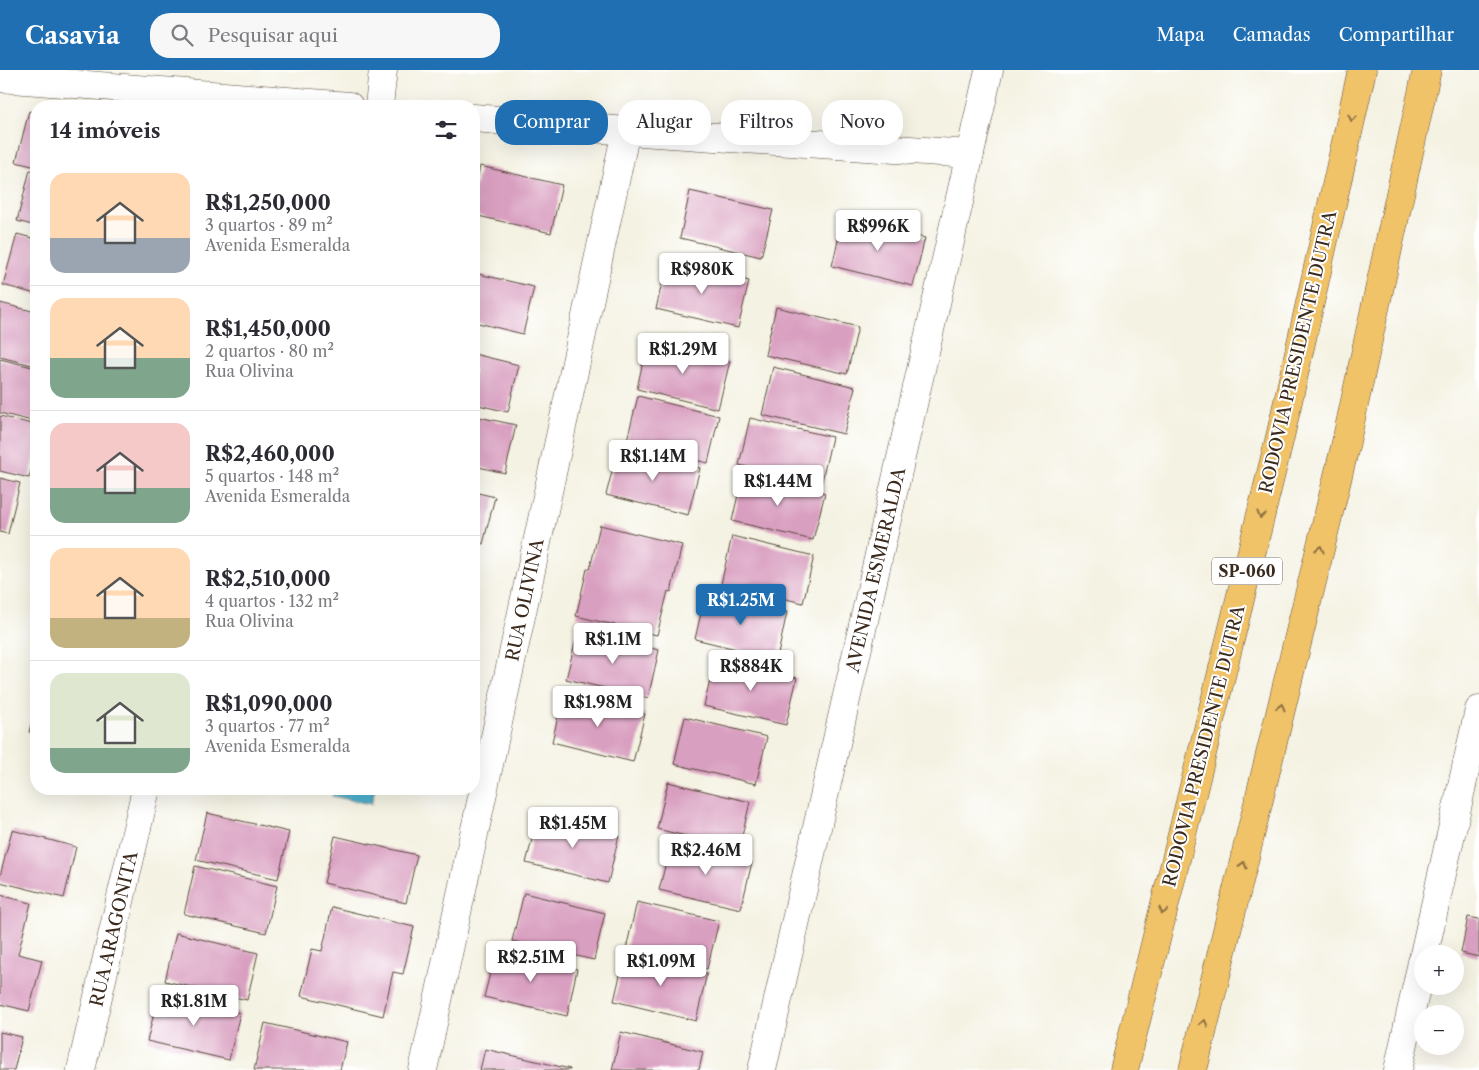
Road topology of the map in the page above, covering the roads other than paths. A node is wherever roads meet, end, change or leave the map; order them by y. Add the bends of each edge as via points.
1 (382, 70) edge
2 (989, 70) edge
3 (1362, 70) edge
4 (1427, 70) edge
5 (0, 78) edge
6 (256, 100) edge
7 (380, 100) edge
8 (480, 119) edge
9 (618, 130) edge
10 (711, 137) edge
11 (623, 145) edge
12 (970, 154) junction
13 (1479, 710) edge
14 (145, 795) edge
15 (1426, 945) edge
16 (1415, 995) edge
17 (82, 1070) edge
18 (424, 1070) edge
19 (762, 1070) edge
20 (1124, 1070) edge
21 (1193, 1070) edge
22 (1398, 1070) edge

1 - 7 street
2 - 12 street, AVENIDA ESMERALDA
3 -> 20 highway, RODOVIA PRESIDENTE DUTRA / SP-060 via 1280,437
21 -> 4 highway via 1344,451
5 - 6 street
8 - 9 street
10 - 12 street
11 - 18 street, RUA OLIVINA
12 - 19 street, AVENIDA ESMERALDA
13 - 15 street
14 - 17 street, RUA ARAGONITA
16 - 22 street

